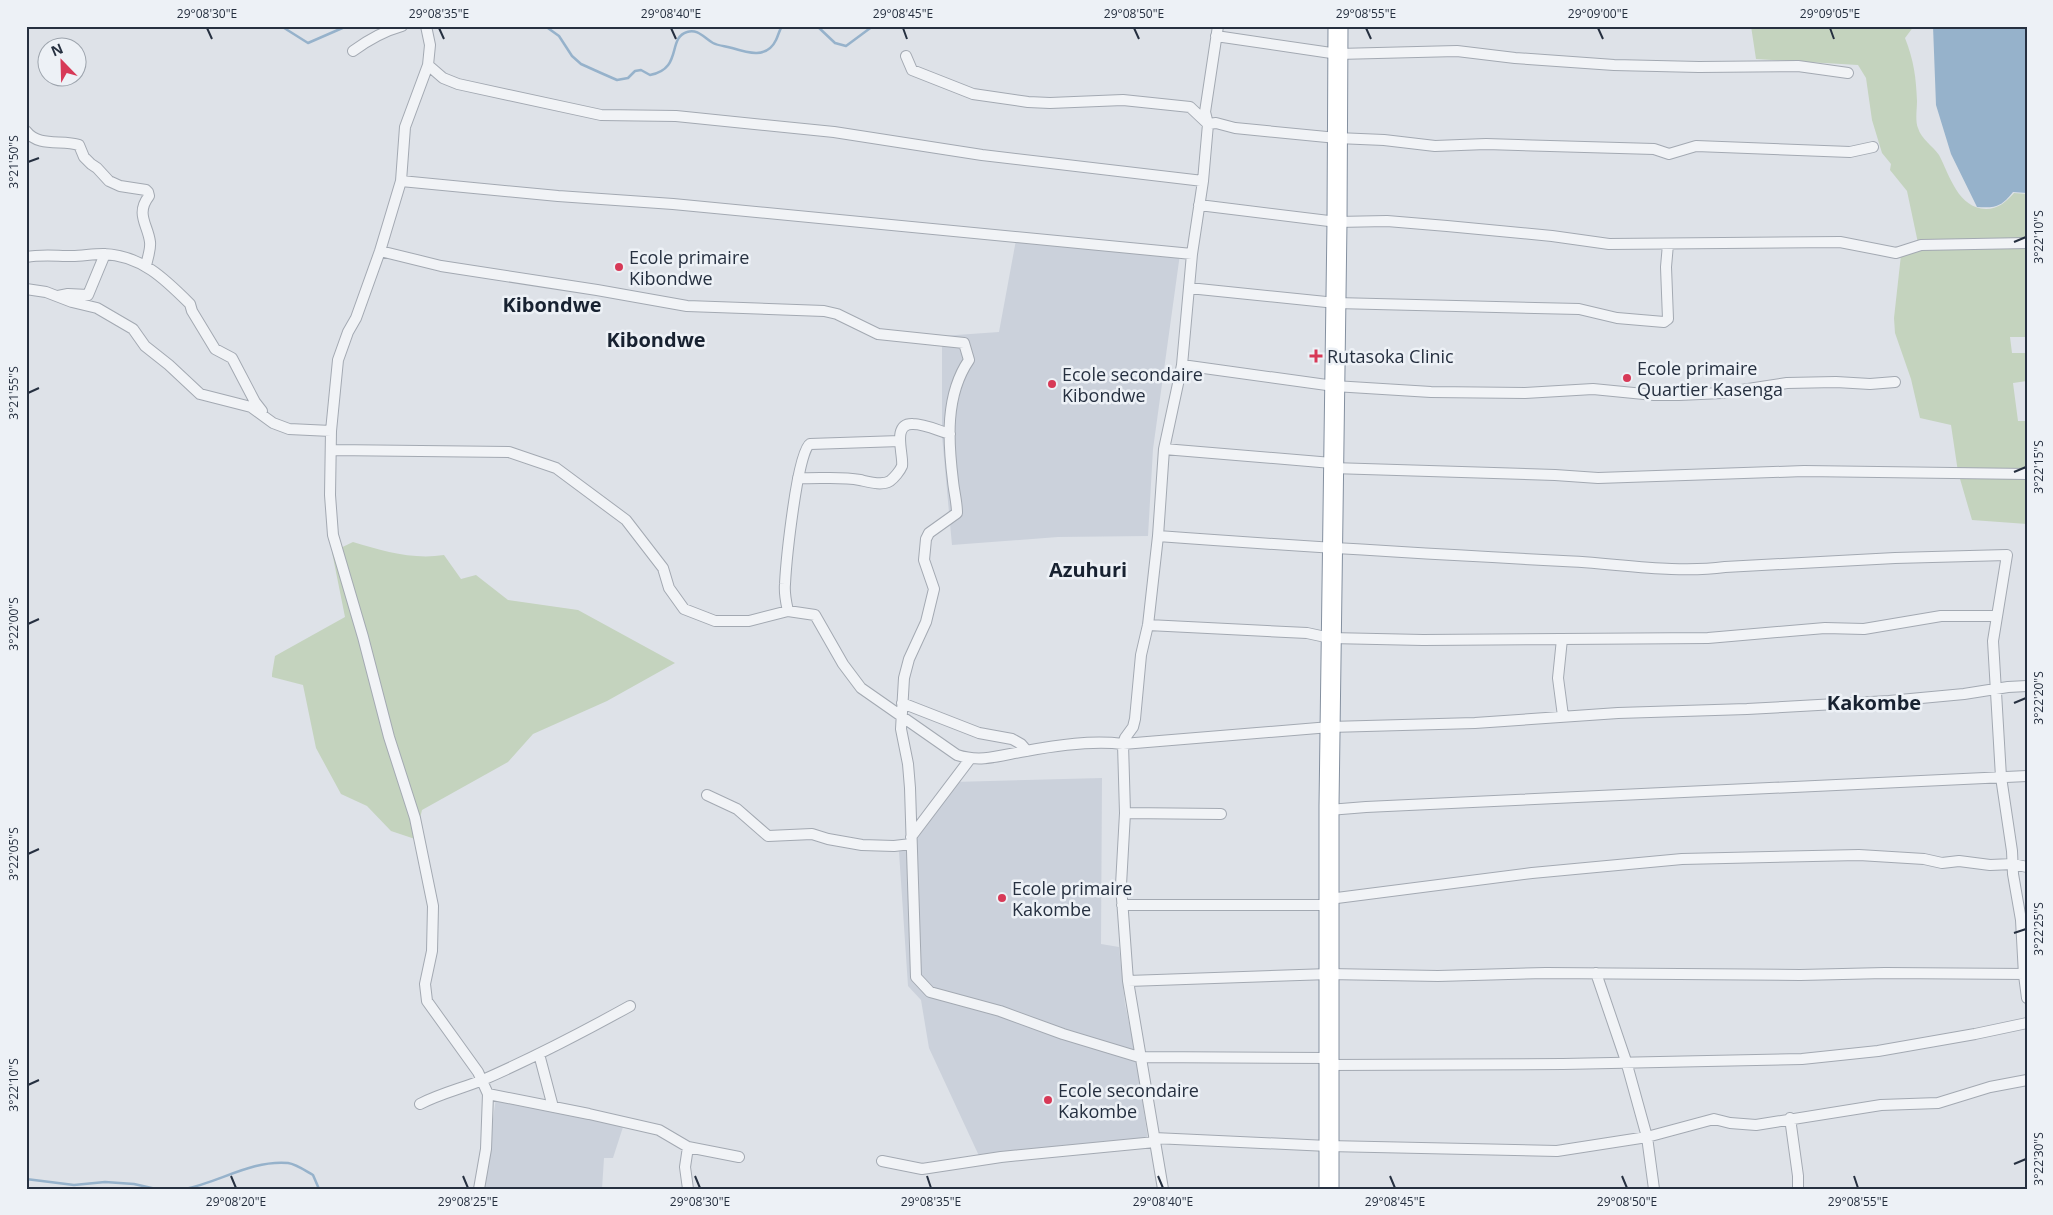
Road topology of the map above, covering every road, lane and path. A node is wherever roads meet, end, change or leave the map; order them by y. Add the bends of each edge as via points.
1 (402, 26) edge
2 (426, 26) edge
3 (1338, 26) edge
4 (1217, 31) edge
5 (353, 52) dead end
6 (1338, 54) junction
7 (906, 56) dead end
8 (428, 65) junction
9 (1848, 73) dead end
10 (1208, 124) junction
11 (26, 131) edge
12 (1337, 138) junction
13 (1873, 147) dead end
14 (401, 181) junction
15 (1203, 181) junction
16 (1199, 205) junction
17 (1337, 222) junction
18 (2027, 243) edge
19 (1668, 244) junction
20 (380, 251) junction
21 (105, 254) junction
22 (1192, 254) junction
23 (26, 257) edge
24 (146, 266) junction
25 (1189, 288) junction
26 (26, 289) edge
27 (57, 297) junction
28 (1336, 303) junction
29 (1182, 365) junction
30 (1895, 382) dead end
31 (1334, 386) junction
32 (273, 423) junction
33 (331, 430) junction
34 (950, 434) junction
35 (900, 441) junction
36 (1164, 449) junction
37 (332, 450) junction
38 (1332, 466) junction
39 (2027, 474) edge
40 (798, 478) junction
41 (1158, 536) junction
42 (1331, 548) junction
43 (788, 611) junction
44 (1997, 616) junction
45 (1148, 625) junction
46 (1330, 638) junction
47 (1562, 639) junction
48 (2027, 686) edge
49 (1996, 689) junction
50 (902, 703) junction
51 (901, 716) junction
52 (1563, 716) junction
53 (1330, 727) junction
54 (1124, 744) junction
55 (1027, 751) junction
56 (970, 759) junction
57 (2027, 776) edge
58 (2001, 777) junction
59 (707, 795) dead end
60 (1329, 810) junction
61 (1125, 812) junction
62 (1221, 814) dead end
63 (911, 840) junction
64 (2013, 864) junction
65 (2027, 867) edge
66 (1329, 902) junction
67 (1122, 905) junction
68 (1596, 973) junction
69 (1329, 974) junction
70 (2025, 974) edge
71 (1128, 981) junction
72 (2027, 998) edge
73 (630, 1006) dead end
74 (2027, 1023) edge
75 (539, 1054) junction
76 (1139, 1057) junction
77 (1329, 1061) junction
78 (1626, 1061) junction
79 (482, 1080) junction
80 (2027, 1080) edge
81 (488, 1094) junction
82 (420, 1104) dead end
83 (553, 1106) junction
84 (1790, 1118) junction
85 (1647, 1137) junction
86 (1155, 1140) junction
87 (1328, 1146) junction
88 (688, 1147) junction
89 (739, 1157) dead end
90 (882, 1161) dead end
91 (479, 1189) edge
92 (688, 1189) edge
93 (1163, 1189) edge
94 (1329, 1189) edge
95 (1654, 1189) edge
96 (1798, 1189) edge

1 - 5 street via 372,38
2 - 8 street via 430,45
3 - 6 highway
4 - 6 street
4 - 10 street via 1205,112
6 - 9 street via 1458,51 1606,65 1699,68 1798,66
6 - 12 highway
7 - 10 street via 912,70 973,94 1028,102 1123,100 1190,107
8 - 14 street via 405,127
8 - 15 street via 443,78 458,84 601,115 676,116 834,132 982,155
10 - 12 street
10 - 15 street
11 - 24 street via 32,138 80,145 84,158 109,181 148,192 142,209 150,243
12 - 13 street via 1435,146 1496,144 1654,149 1669,154 1696,146 1850,152
12 - 17 highway
14 - 20 street
14 - 22 street
15 - 16 street
16 - 17 street
16 - 22 street
17 - 19 street via 1447,226 1610,244
17 - 28 highway
18 - 19 street via 1921,245 1896,253 1840,242
19 - 28 street via 1668,319 1664,322 1617,318 1579,309
20 - 33 street via 338,360
20 - 34 street via 441,266 687,306 824,311 878,334 964,342 969,360 957,381 952,400
21 - 23 street
21 - 24 street
21 - 27 street via 88,295
22 - 25 street
24 - 32 street via 160,274 190,304 215,349 232,358 255,402
25 - 28 street
25 - 29 street
26 - 27 street
27 - 32 street via 97,308 133,330 145,346 200,394 250,407
28 - 31 highway
29 - 31 street
29 - 36 street
30 - 31 street via 1786,383 1722,393 1662,395 1593,389 1525,393
31 - 38 highway
32 - 33 street via 288,429
33 - 37 street
34 - 35 street via 912,423 903,428
34 - 50 street via 957,512 929,533 926,539 924,560 934,589 926,622 909,659
35 - 40 street via 808,445
35 - 40 street via 902,465 888,482
36 - 38 street
36 - 41 street
37 - 43 street via 509,452 556,468 626,520 663,568 669,588 684,609 715,620 749,621
37 - 79 street via 330,495 333,535 415,818 433,906 432,951 425,984 427,1001
38 - 39 street via 1598,478 1804,471
38 - 42 highway
40 - 43 street via 784,586
41 - 42 street
41 - 45 street
42 - 44 street via 1698,571 1895,558 2007,555
42 - 46 highway
43 - 51 street via 815,615 861,688
44 - 47 street via 1941,616 1864,629 1825,628 1746,636
44 - 49 street via 1993,640
45 - 46 street via 1307,633
45 - 54 street via 1140,656 1133,727
46 - 47 street
46 - 53 highway
47 - 52 street via 1558,678
48 - 49 street
49 - 52 street via 1889,701
49 - 58 street
50 - 51 street
50 - 55 street via 979,733 1012,738
51 - 56 street via 957,755
51 - 63 street via 908,764
52 - 53 street via 1475,724
53 - 54 street
53 - 60 highway
54 - 55 street via 1093,743
54 - 61 street
55 - 56 street
56 - 63 street
57 - 58 street
58 - 60 street
58 - 64 street
59 - 63 street via 737,809 768,836 812,834 880,846
60 - 66 highway
61 - 62 street
61 - 67 street
63 - 76 street via 916,976 930,992 1000,1011
64 - 65 street
64 - 66 street via 1942,863 1859,855 1682,858 1524,874
64 - 70 street via 2022,920
66 - 67 street
66 - 69 highway
67 - 71 street
68 - 69 street
68 - 70 street
68 - 78 street
69 - 71 street
69 - 77 highway
70 - 72 street
71 - 76 street
73 - 75 street
74 - 78 street via 1878,1051 1802,1058
75 - 79 street
75 - 83 street
76 - 77 street
76 - 86 street
77 - 78 street via 1563,1064
77 - 87 highway
78 - 85 street
79 - 81 street
79 - 82 street
80 - 84 street via 1938,1103 1881,1105
81 - 83 street
81 - 91 street via 486,1149
83 - 88 street via 659,1130
84 - 85 street via 1756,1125 1714,1119
84 - 96 street
85 - 87 street via 1557,1152
85 - 95 street
86 - 87 street
86 - 90 street via 922,1169
86 - 93 street
87 - 94 highway
88 - 89 street
88 - 92 street via 685,1167

